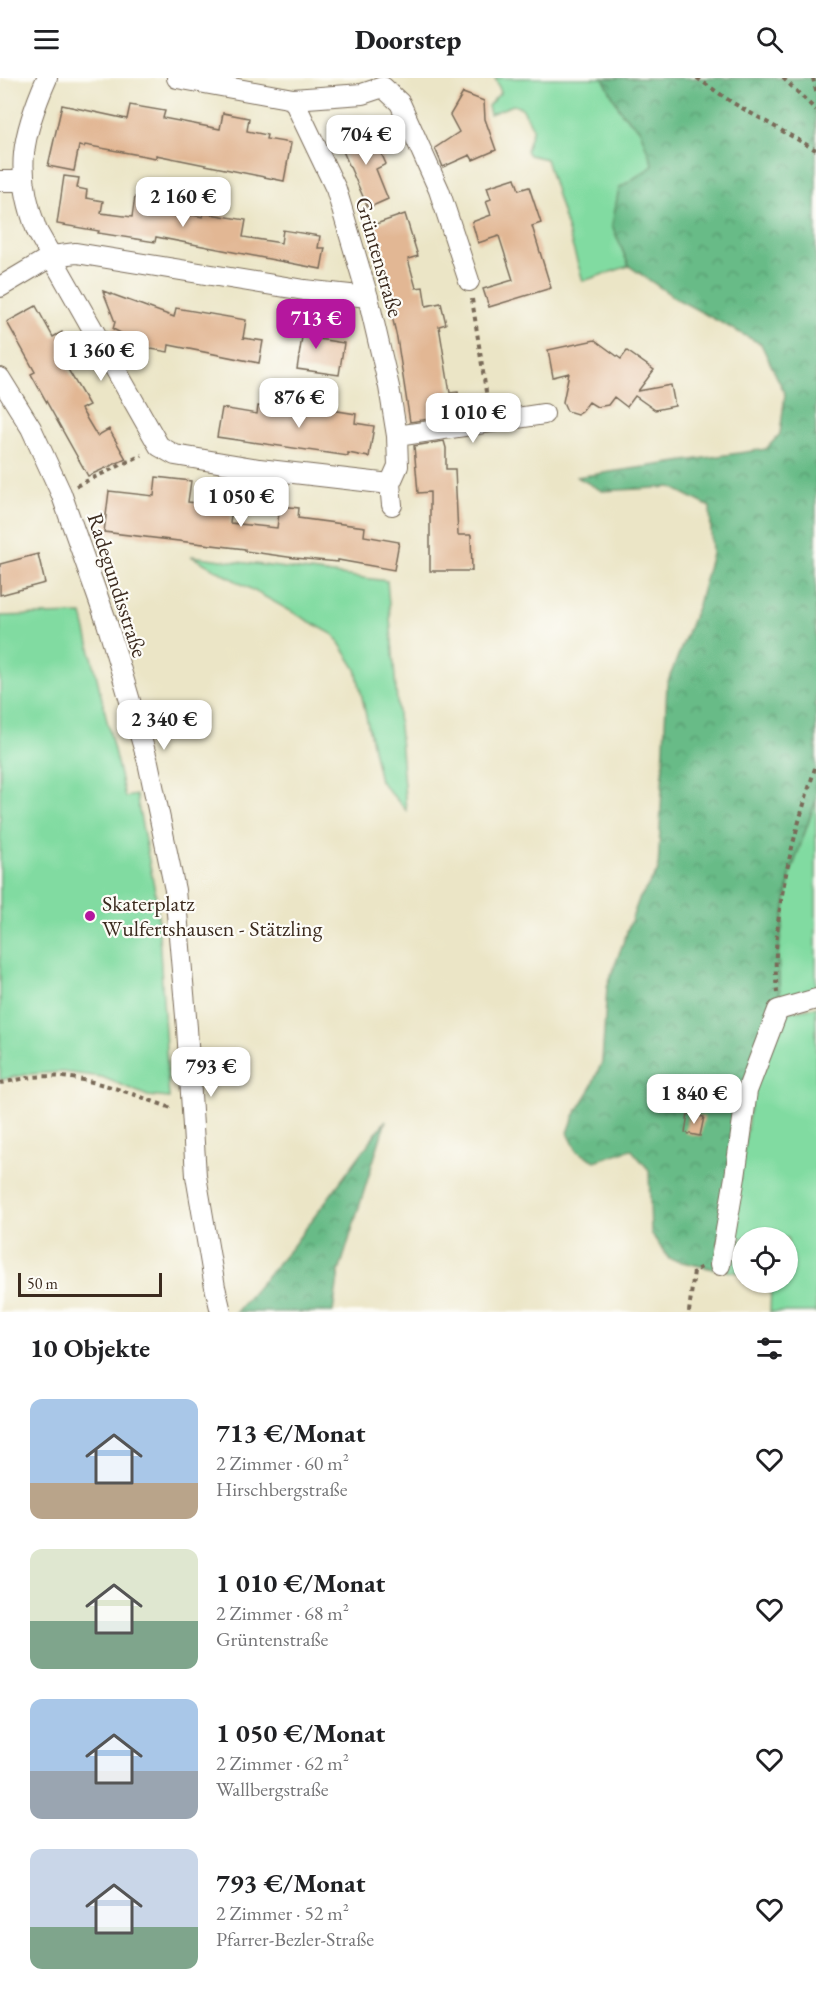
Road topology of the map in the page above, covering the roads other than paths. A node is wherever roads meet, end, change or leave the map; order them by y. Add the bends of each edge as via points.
1 (47, 78) edge
2 (177, 78) edge
3 (293, 99) junction
4 (0, 181) edge
5 (23, 181) junction
6 (51, 256) junction
7 (469, 281) road end
8 (0, 287) edge
9 (368, 297) junction
10 (0, 378) edge
11 (544, 414) dead end
12 (397, 436) junction
13 (390, 484) junction
14 (392, 505) dead end
15 (816, 999) edge
16 (720, 1262) road end
17 (221, 1312) edge

1 - 5 street via 27,133
2 - 3 street
3 - 7 street via 362,94 383,87 400,103 440,190
3 - 9 street, Grüntenstraße via 336,189
4 - 5 street
5 - 6 street via 29,210
6 - 8 street
6 - 9 street via 76,253
6 - 13 street via 159,446 175,455 260,469
9 - 12 street, Grüntenstraße via 390,387
10 - 17 street, Radegundisstraße via 31,428 61,493 107,623 148,762 175,890 196,1176
11 - 12 street
12 - 13 street, Grüntenstraße via 398,466
13 - 14 street, Grüntenstraße
15 - 16 street via 778,1010 747,1091

